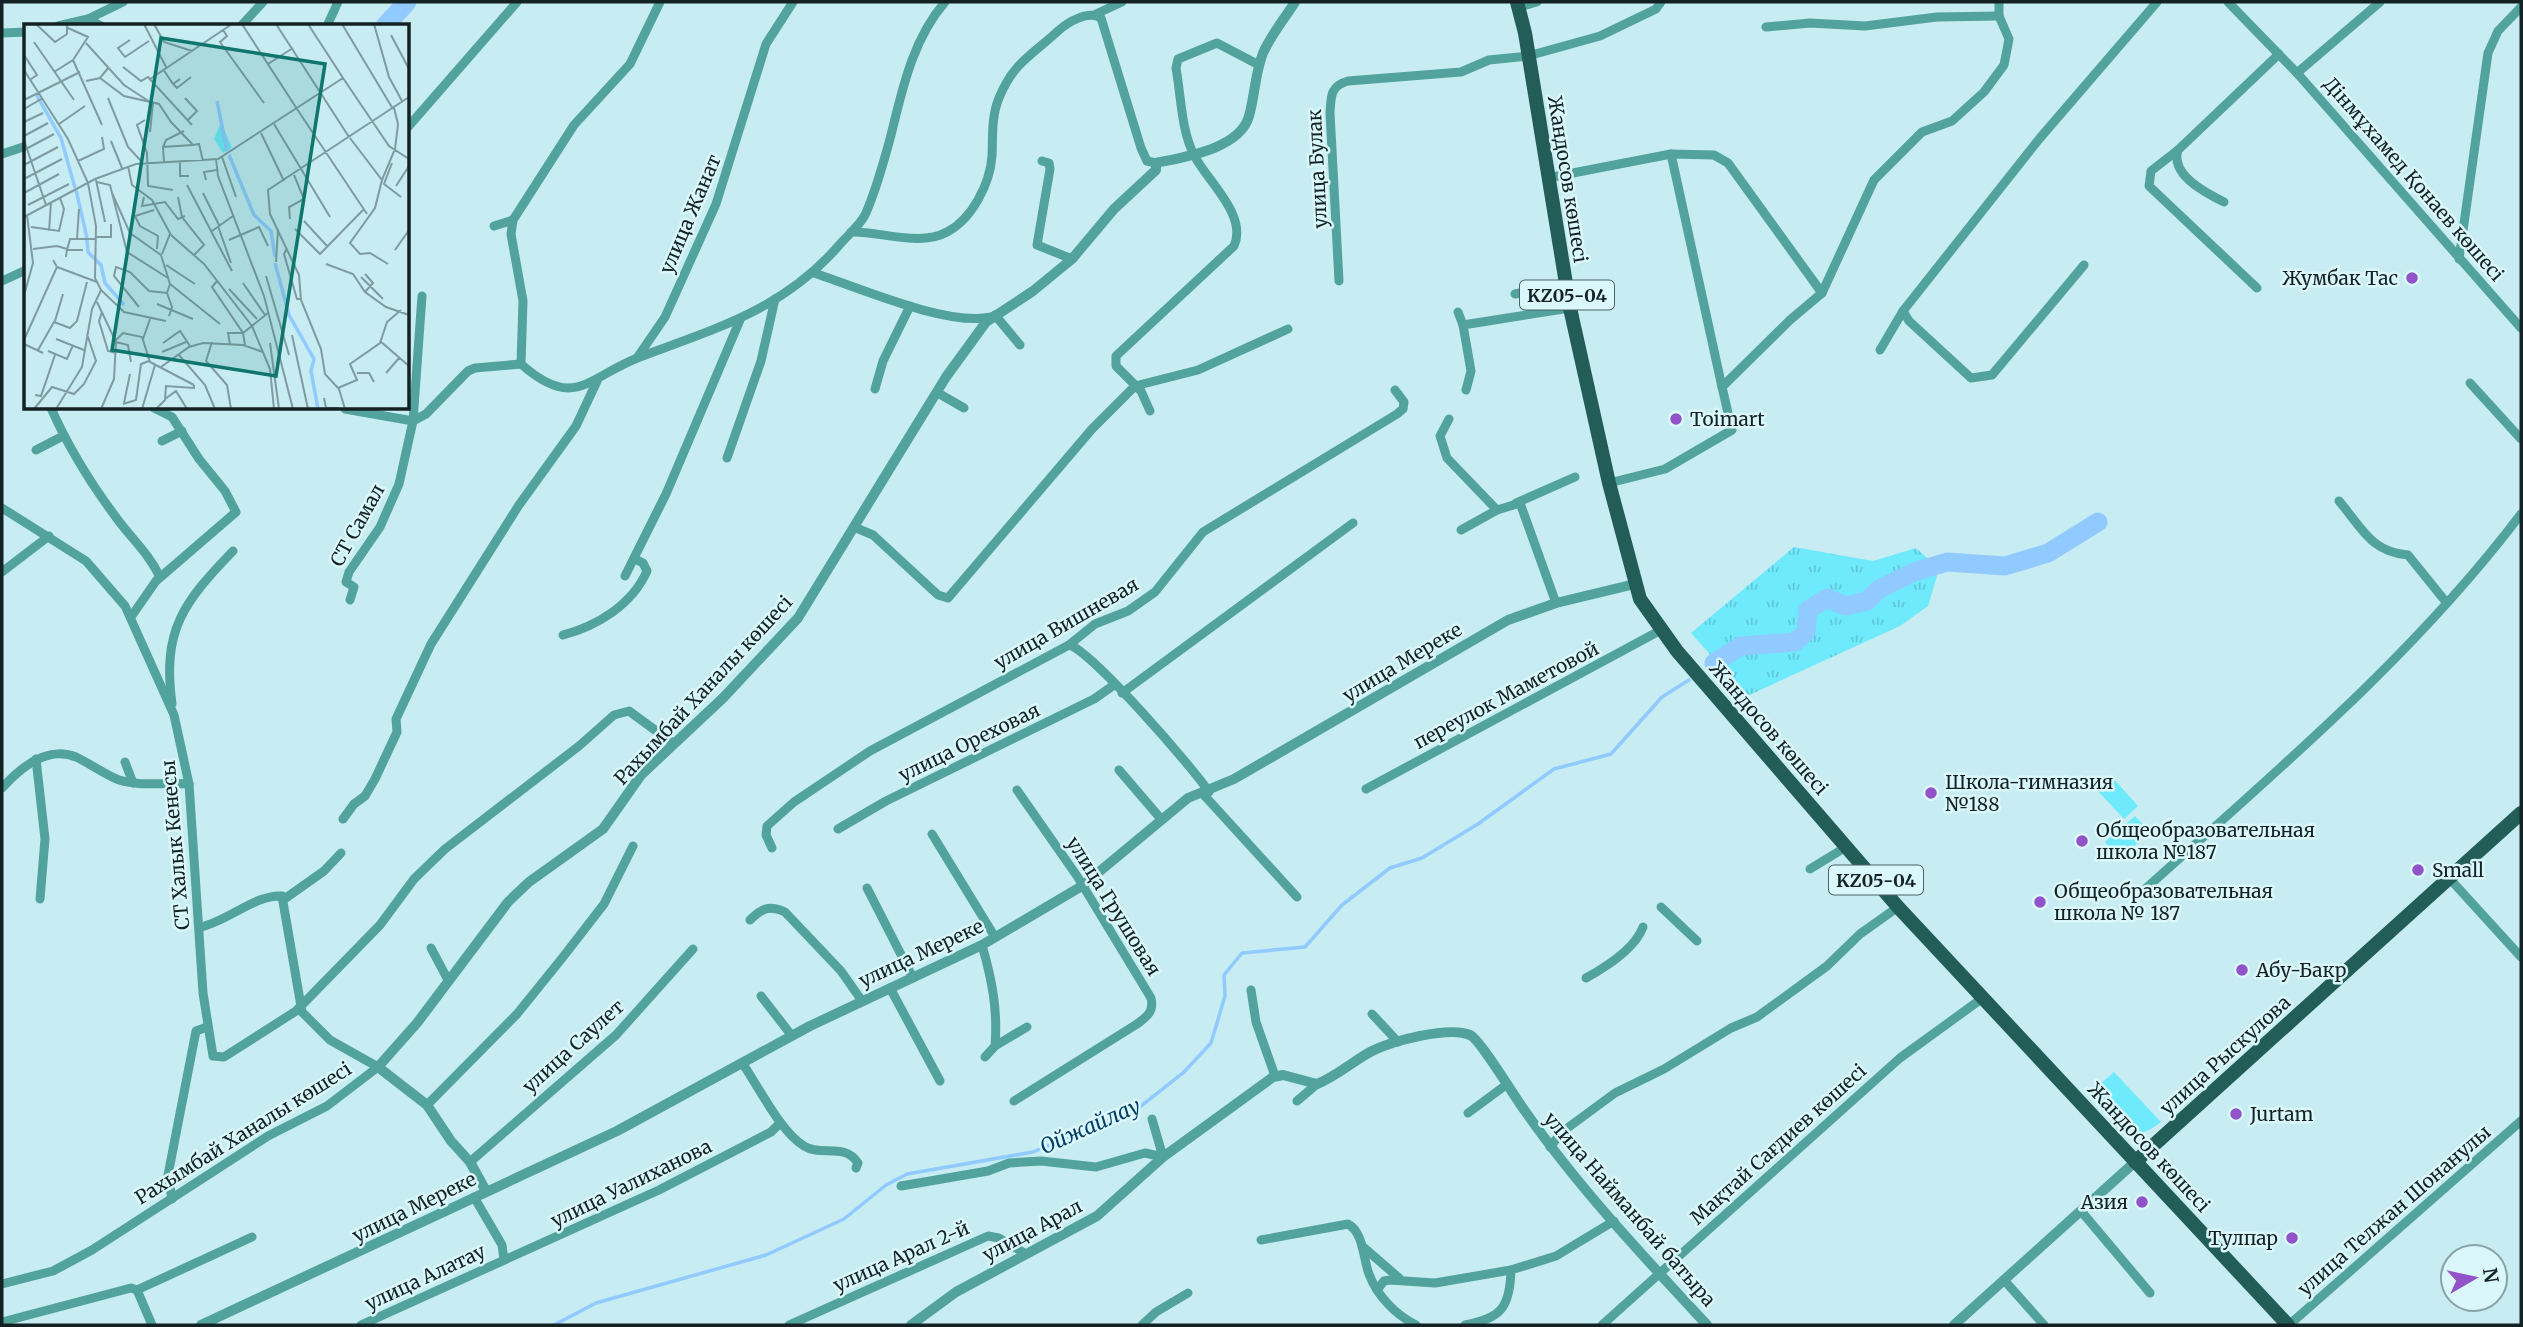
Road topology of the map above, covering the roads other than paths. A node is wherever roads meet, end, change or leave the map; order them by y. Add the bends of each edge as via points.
1 (123, 2) edge
2 (263, 2) edge
3 (338, 2) edge
4 (517, 2) edge
5 (660, 2) edge
6 (793, 2) edge
7 (945, 2) edge
8 (1122, 2) edge
9 (1294, 2) edge
10 (1537, 2) edge
11 (1661, 2) edge
12 (2001, 2) edge
13 (2157, 2) edge
14 (2228, 2) edge
15 (2380, 2) edge
16 (1518, 4) edge
17 (2521, 8) edge
18 (1101, 14) junction
19 (1999, 16) junction
20 (88, 19) junction
21 (77, 24) edge
22 (97, 24) edge
23 (243, 24) edge
24 (328, 24) edge
25 (1766, 27) dead end
26 (24, 32) edge
27 (2, 33) edge
28 (1233, 41) dead end
29 (1242, 54) junction
30 (2279, 54) junction
31 (1528, 57) junction
32 (1259, 65) junction
33 (2297, 73) junction
34 (410, 125) edge
35 (24, 147) edge
36 (2178, 150) junction
37 (2, 154) edge
38 (1671, 154) junction
39 (1193, 155) junction
40 (1042, 161) dead end
41 (1156, 163) junction
42 (1548, 178) junction
43 (2224, 202) dead end
44 (513, 220) junction
45 (494, 226) dead end
46 (852, 232) junction
47 (1072, 259) junction
48 (2459, 259) junction
49 (2084, 265) dead end
50 (24, 271) edge
51 (814, 273) junction
52 (2, 281) edge
53 (1339, 281) dead end
54 (1565, 283) junction
55 (2257, 288) dead end
56 (1822, 293) junction
57 (1515, 294) dead end
58 (422, 296) dead end
59 (775, 299) junction
60 (909, 306) junction
61 (1570, 308) junction
62 (1903, 311) junction
63 (1458, 312) dead end
64 (994, 316) junction
65 (740, 320) junction
66 (1462, 325) junction
67 (2521, 328) edge
68 (1288, 329) dead end
69 (1020, 345) dead end
70 (1880, 350) dead end
71 (638, 358) junction
72 (521, 364) junction
73 (597, 381) junction
74 (2470, 383) dead end
75 (1135, 386) junction
76 (1722, 387) junction
77 (875, 389) dead end
78 (1395, 390) dead end
79 (1466, 390) dead end
80 (938, 393) junction
81 (964, 408) dead end
82 (52, 410) edge
83 (158, 410) edge
84 (351, 410) edge
85 (1150, 411) dead end
86 (1448, 419) dead end
87 (413, 421) junction
88 (182, 432) junction
89 (63, 436) junction
90 (2521, 439) edge
91 (162, 441) dead end
92 (36, 450) dead end
93 (727, 457) dead end
94 (1575, 477) dead end
95 (1609, 483) junction
96 (2339, 501) dead end
97 (1521, 503) junction
98 (2, 508) edge
99 (1497, 510) junction
100 (2521, 514) edge
101 (1353, 523) dead end
102 (853, 527) junction
103 (1461, 530) dead end
104 (49, 536) junction
105 (233, 551) dead end
106 (635, 559) junction
107 (2, 572) edge
108 (625, 576) dead end
109 (160, 577) junction
110 (1635, 584) junction
111 (350, 600) dead end
112 (2446, 602) junction
113 (1556, 603) junction
114 (138, 604) junction
115 (125, 606) junction
116 (131, 617) junction
117 (1661, 630) junction
118 (563, 635) dead end
119 (1069, 645) junction
120 (1114, 685) junction
121 (1122, 693) junction
122 (174, 715) junction
123 (674, 744) junction
124 (36, 760) junction
125 (125, 762) dead end
126 (1119, 770) dead end
127 (133, 783) junction
128 (189, 784) junction
129 (2, 788) edge
130 (1366, 789) dead end
131 (1017, 790) dead end
132 (1206, 793) junction
133 (2521, 813) edge
134 (343, 819) dead end
135 (1161, 819) junction
136 (838, 829) dead end
137 (932, 834) dead end
138 (633, 846) dead end
139 (1846, 847) junction
140 (772, 848) dead end
141 (341, 853) dead end
142 (1810, 869) dead end
143 (2450, 879) junction
144 (1082, 886) junction
145 (867, 888) dead end
146 (2142, 892) dead end
147 (1297, 897) dead end
148 (40, 899) dead end
149 (283, 900) junction
150 (1661, 907) dead end
151 (1898, 907) junction
152 (750, 920) dead end
153 (201, 927) junction
154 (1643, 927) dead end
155 (995, 937) junction
156 (1697, 941) dead end
157 (982, 945) junction
158 (431, 948) dead end
159 (693, 949) dead end
160 (2521, 957) edge
161 (913, 978) junction
162 (1586, 978) dead end
163 (448, 981) junction
164 (890, 988) junction
165 (1251, 990) dead end
166 (761, 996) dead end
167 (1984, 997) junction
168 (863, 1000) junction
169 (301, 1006) junction
170 (1372, 1014) dead end
171 (996, 1016) junction
172 (207, 1027) junction
173 (1027, 1027) dead end
174 (1017, 1033) junction
175 (792, 1036) junction
176 (1398, 1042) junction
177 (995, 1046) junction
178 (985, 1057) dead end
179 (743, 1064) junction
180 (378, 1067) junction
181 (1275, 1076) junction
182 (940, 1081) dead end
183 (1317, 1084) junction
184 (1506, 1085) junction
185 (1014, 1101) dead end
186 (1297, 1101) dead end
187 (427, 1105) junction
188 (1468, 1113) dead end
189 (1152, 1119) dead end
190 (2521, 1121) edge
191 (779, 1124) junction
192 (2114, 1139) junction
193 (2157, 1142) junction
194 (1550, 1147) junction
195 (1163, 1157) junction
196 (470, 1162) junction
197 (2135, 1162) junction
198 (856, 1168) dead end
199 (2156, 1184) junction
200 (901, 1186) dead end
201 (486, 1191) junction
202 (474, 1197) junction
203 (172, 1199) junction
204 (2081, 1211) junction
205 (1614, 1221) junction
206 (251, 1237) dead end
207 (1261, 1240) dead end
208 (1363, 1246) junction
209 (1026, 1254) junction
210 (504, 1260) junction
211 (1511, 1269) junction
212 (1661, 1275) junction
213 (1401, 1279) junction
214 (2004, 1280) junction
215 (2, 1284) edge
216 (137, 1290) junction
217 (1377, 1290) junction
218 (1188, 1293) dead end
219 (2150, 1293) dead end
220 (2, 1322) edge
221 (152, 1325) edge
222 (201, 1325) edge
223 (361, 1325) edge
224 (789, 1325) edge
225 (911, 1325) edge
226 (1142, 1325) edge
227 (1416, 1325) edge
228 (1465, 1325) edge
229 (1602, 1325) edge
230 (1707, 1325) edge
231 (1954, 1325) edge
232 (2044, 1325) edge
233 (2289, 1325) edge

1 - 20 street
2 - 23 street
3 - 24 street
4 - 34 street
5 - 44 street via 629,64 574,125
6 - 71 street, улица Жанат via 766,44 716,204 664,317
7 - 46 street via 916,50 872,199
8 - 18 street
9 - 32 street
10 - 16 street
11 - 31 street via 1656,9 1600,36
12 - 19 street
13 - 62 street via 2040,138
14 - 30 street, Дінмұхамед Қонаев көшесі
15 - 33 street
16 - 31 main road, Жандосов көшесі / KZ05-04
17 - 48 street via 2498,31 2488,53
18 - 41 street via 1141,148 1147,161
18 - 46 street via 1065,25 1013,69 995,109 987,178 981,195 962,220 936,236
19 - 25 street via 1937,17 1865,26 1810,23
19 - 56 street via 2008,39 2004,65 1984,92 1952,121 1922,132 1874,180
20 - 21 street
20 - 22 street
26 - 27 street
28 - 29 street
29 - 32 street
29 - 39 street via 1217,43 1178,59
30 - 33 street, Дінмұхамед Қонаев көшесі
30 - 36 street
31 - 42 main road, Жандосов көшесі / KZ05-04
31 - 53 street, улица Булак via 1489,60 1461,72 1348,81 1331,92
32 - 39 street via 1245,125 1220,144
33 - 48 street, Дінмұхамед Қонаев көшесі
35 - 37 street
36 - 43 street via 2177,163 2185,175
36 - 55 street via 2151,171 2149,186
38 - 42 street
38 - 56 street via 1714,155 1728,163
38 - 76 street
39 - 41 street
39 - 75 street via 1237,223 1238,237 1234,246 1116,356 1116,366
40 - 47 street via 1049,163 1050,169 1037,245
41 - 47 street, Рахымбай Ханалы көшесі via 1156,170 1120,202
42 - 54 main road, Жандосов көшесі / KZ05-04
44 - 45 street
44 - 72 street via 511,234 523,301
46 - 51 street
47 - 64 street, Рахымбай Ханалы көшесі
48 - 67 street, Дінмұхамед Қонаев көшесі
49 - 62 street via 1992,375 1971,378
50 - 52 street
51 - 59 street
51 - 60 street
54 - 57 street
54 - 61 main road, Жандосов көшесі / KZ05-04
56 - 76 street
58 - 87 street, СТ Самал
59 - 65 street
59 - 93 street via 761,361
60 - 64 street via 974,320
60 - 77 street
61 - 66 street
61 - 95 main road, Жандосов көшесі / KZ05-04
62 - 70 street
63 - 66 street
64 - 69 street
64 - 80 street, Рахымбай Ханалы көшесі
65 - 71 street
65 - 106 street
66 - 79 street via 1471,371
68 - 75 street via 1198,370
71 - 73 street
72 - 73 street via 563,388
72 - 87 street via 468,371 426,414
73 - 134 street via 576,426 519,505 431,644 396,719 397,732 375,779
74 - 90 street
75 - 85 street
75 - 102 street via 1092,429 948,598 938,595 873,535
76 - 95 street via 1732,430 1665,469
78 - 119 street, улица Вишневая via 1404,402 1397,414 1203,532 1154,592 1128,611 1096,624
80 - 81 street
80 - 102 street, Рахымбай Ханалы көшесі
82 - 89 street
83 - 88 street via 173,417
84 - 87 street
86 - 99 street via 1440,436 1447,458
87 - 111 street, СТ Самал via 395,497 371,543 349,572 346,582 354,587
88 - 91 street
88 - 109 street via 236,512
89 - 92 street
89 - 109 street via 85,476 145,550
94 - 97 street
95 - 110 main road, Жандосов көшесі / KZ05-04
96 - 112 street via 2380,550 2408,555
97 - 99 street
97 - 113 street
98 - 104 street, СТ Халык Кенесы
99 - 103 street
100 - 112 street
101 - 121 street
102 - 123 street, Рахымбай Ханалы көшесі via 798,618
104 - 107 street
104 - 115 street, СТ Халык Кенесы via 86,561
105 - 122 street via 197,593 173,635 169,657
106 - 108 street
106 - 118 street via 647,572 641,585 601,621
109 - 114 street
110 - 113 street, улица Мереке
110 - 117 main road, Жандосов көшесі / KZ05-04
112 - 146 street via 2332,721
113 - 132 street, улица Мереке via 1500,624
114 - 115 street
114 - 116 street
115 - 116 street, СТ Халык Кенесы
116 - 122 street, СТ Халык Кенесы
117 - 130 street, переулок Маметовой
117 - 139 main road, Жандосов көшесі / KZ05-04
119 - 120 street via 1080,649
119 - 140 street, улица Вишневая via 870,751 794,802 767,826
120 - 121 street
120 - 136 street, улица Ореховая
121 - 132 street
122 - 128 street, СТ Халык Кенесы
123 - 163 street, Рахымбай Ханалы көшесі via 641,775 603,829 508,902
123 - 169 street via 629,711 614,715 445,849
124 - 127 street via 70,755
124 - 129 street
124 - 148 street via 45,839
125 - 127 street
126 - 135 street
127 - 128 street
128 - 153 street, СТ Халык Кенесы
131 - 144 street, улица Грушовая
132 - 135 street, улица Мереке via 1188,799
132 - 147 street
133 - 143 main road, улица Рыскулова
135 - 144 street, улица Мереке
137 - 155 street
138 - 187 street via 604,904 563,957 517,1014
139 - 142 street
139 - 151 main road, Жандосов көшесі / KZ05-04
141 - 149 street
143 - 160 street
143 - 193 main road, улица Рыскулова
144 - 155 street, улица Мереке
144 - 185 street, улица Грушовая via 1151,998 1152,1011
145 - 161 street
149 - 153 street via 277,895
149 - 169 street
150 - 156 street
151 - 167 main road, Жандосов көшесі / KZ05-04
151 - 194 street via 1757,1017 1615,1093 1562,1132
152 - 168 street via 772,906 785,912
153 - 172 street, СТ Халык Кенесы
154 - 162 street via 1616,958
155 - 157 street, улица Мереке
157 - 161 street, улица Мереке
157 - 171 street
158 - 163 street
159 - 196 street, улица Саулет via 617,1035
161 - 164 street, улица Мереке
163 - 180 street, Рахымбай Ханалы көшесі
164 - 168 street, улица Мереке
164 - 182 street
165 - 181 street via 1256,1022
166 - 175 street
167 - 192 main road, Жандосов көшесі / KZ05-04
167 - 212 street, Мақтай Сағдиев көшесі via 1900,1058
168 - 175 street, улица Мереке
169 - 172 street, СТ Халык Кенесы via 224,1057 213,1056
169 - 180 street via 323,1034
170 - 176 street
171 - 174 street via 1001,1031
171 - 177 street
172 - 203 street via 196,1031 168,1175
173 - 174 street
174 - 177 street
175 - 179 street, улица Мереке
176 - 183 street via 1371,1052
176 - 184 street, улица Найманбай батыра via 1460,1032 1472,1035
177 - 178 street
179 - 191 street via 779,1117
179 - 201 street, улица Мереке via 617,1131
180 - 187 street
180 - 203 street, Рахымбай Ханалы көшесі via 327,1106 268,1136
181 - 183 street
181 - 195 street, улица Арал
183 - 186 street
184 - 188 street
184 - 194 street, улица Найманбай батыра
187 - 196 street
189 - 195 street
190 - 233 street, улица Телжан Шонанулы
191 - 198 street via 811,1150 848,1153 858,1163
191 - 210 street, улица Уалиханова via 659,1191
192 - 193 main road via 2134,1147
192 - 197 main road, Жандосов көшесі / KZ05-04
193 - 197 main road, улица Рыскулова
193 - 199 main road via 2149,1164
194 - 205 street, улица Найманбай батыра
195 - 200 street via 1145,1153 1096,1167 1009,1163
195 - 209 street, улица Арал via 1097,1216
196 - 201 street
197 - 199 main road, Жандосов көшесі / KZ05-04
197 - 204 street, улица Рыскулова
199 - 233 main road, Жандосов көшесі / KZ05-04
201 - 202 street, улица Мереке
202 - 210 street via 502,1245
202 - 222 street, улица Мереке
203 - 215 street, Рахымбай Ханалы көшесі via 53,1270
204 - 214 street, улица Рыскулова
204 - 219 street
205 - 211 street via 1556,1256
205 - 212 street, улица Найманбай батыра
206 - 216 street
207 - 208 street via 1348,1224
208 - 213 street
208 - 217 street
209 - 224 street, улица Арал 2-й via 988,1236
209 - 225 street, улица Арал via 956,1292
210 - 223 street, улица Алатау
211 - 213 street via 1435,1283
211 - 228 street via 1500,1312 1490,1320
212 - 229 street, Мақтай Сағдиев көшесі
212 - 230 street, улица Найманбай батыра
213 - 217 street via 1384,1281
214 - 231 street, улица Рыскулова
214 - 232 street
216 - 220 street
216 - 221 street
217 - 227 street via 1396,1312
218 - 226 street

